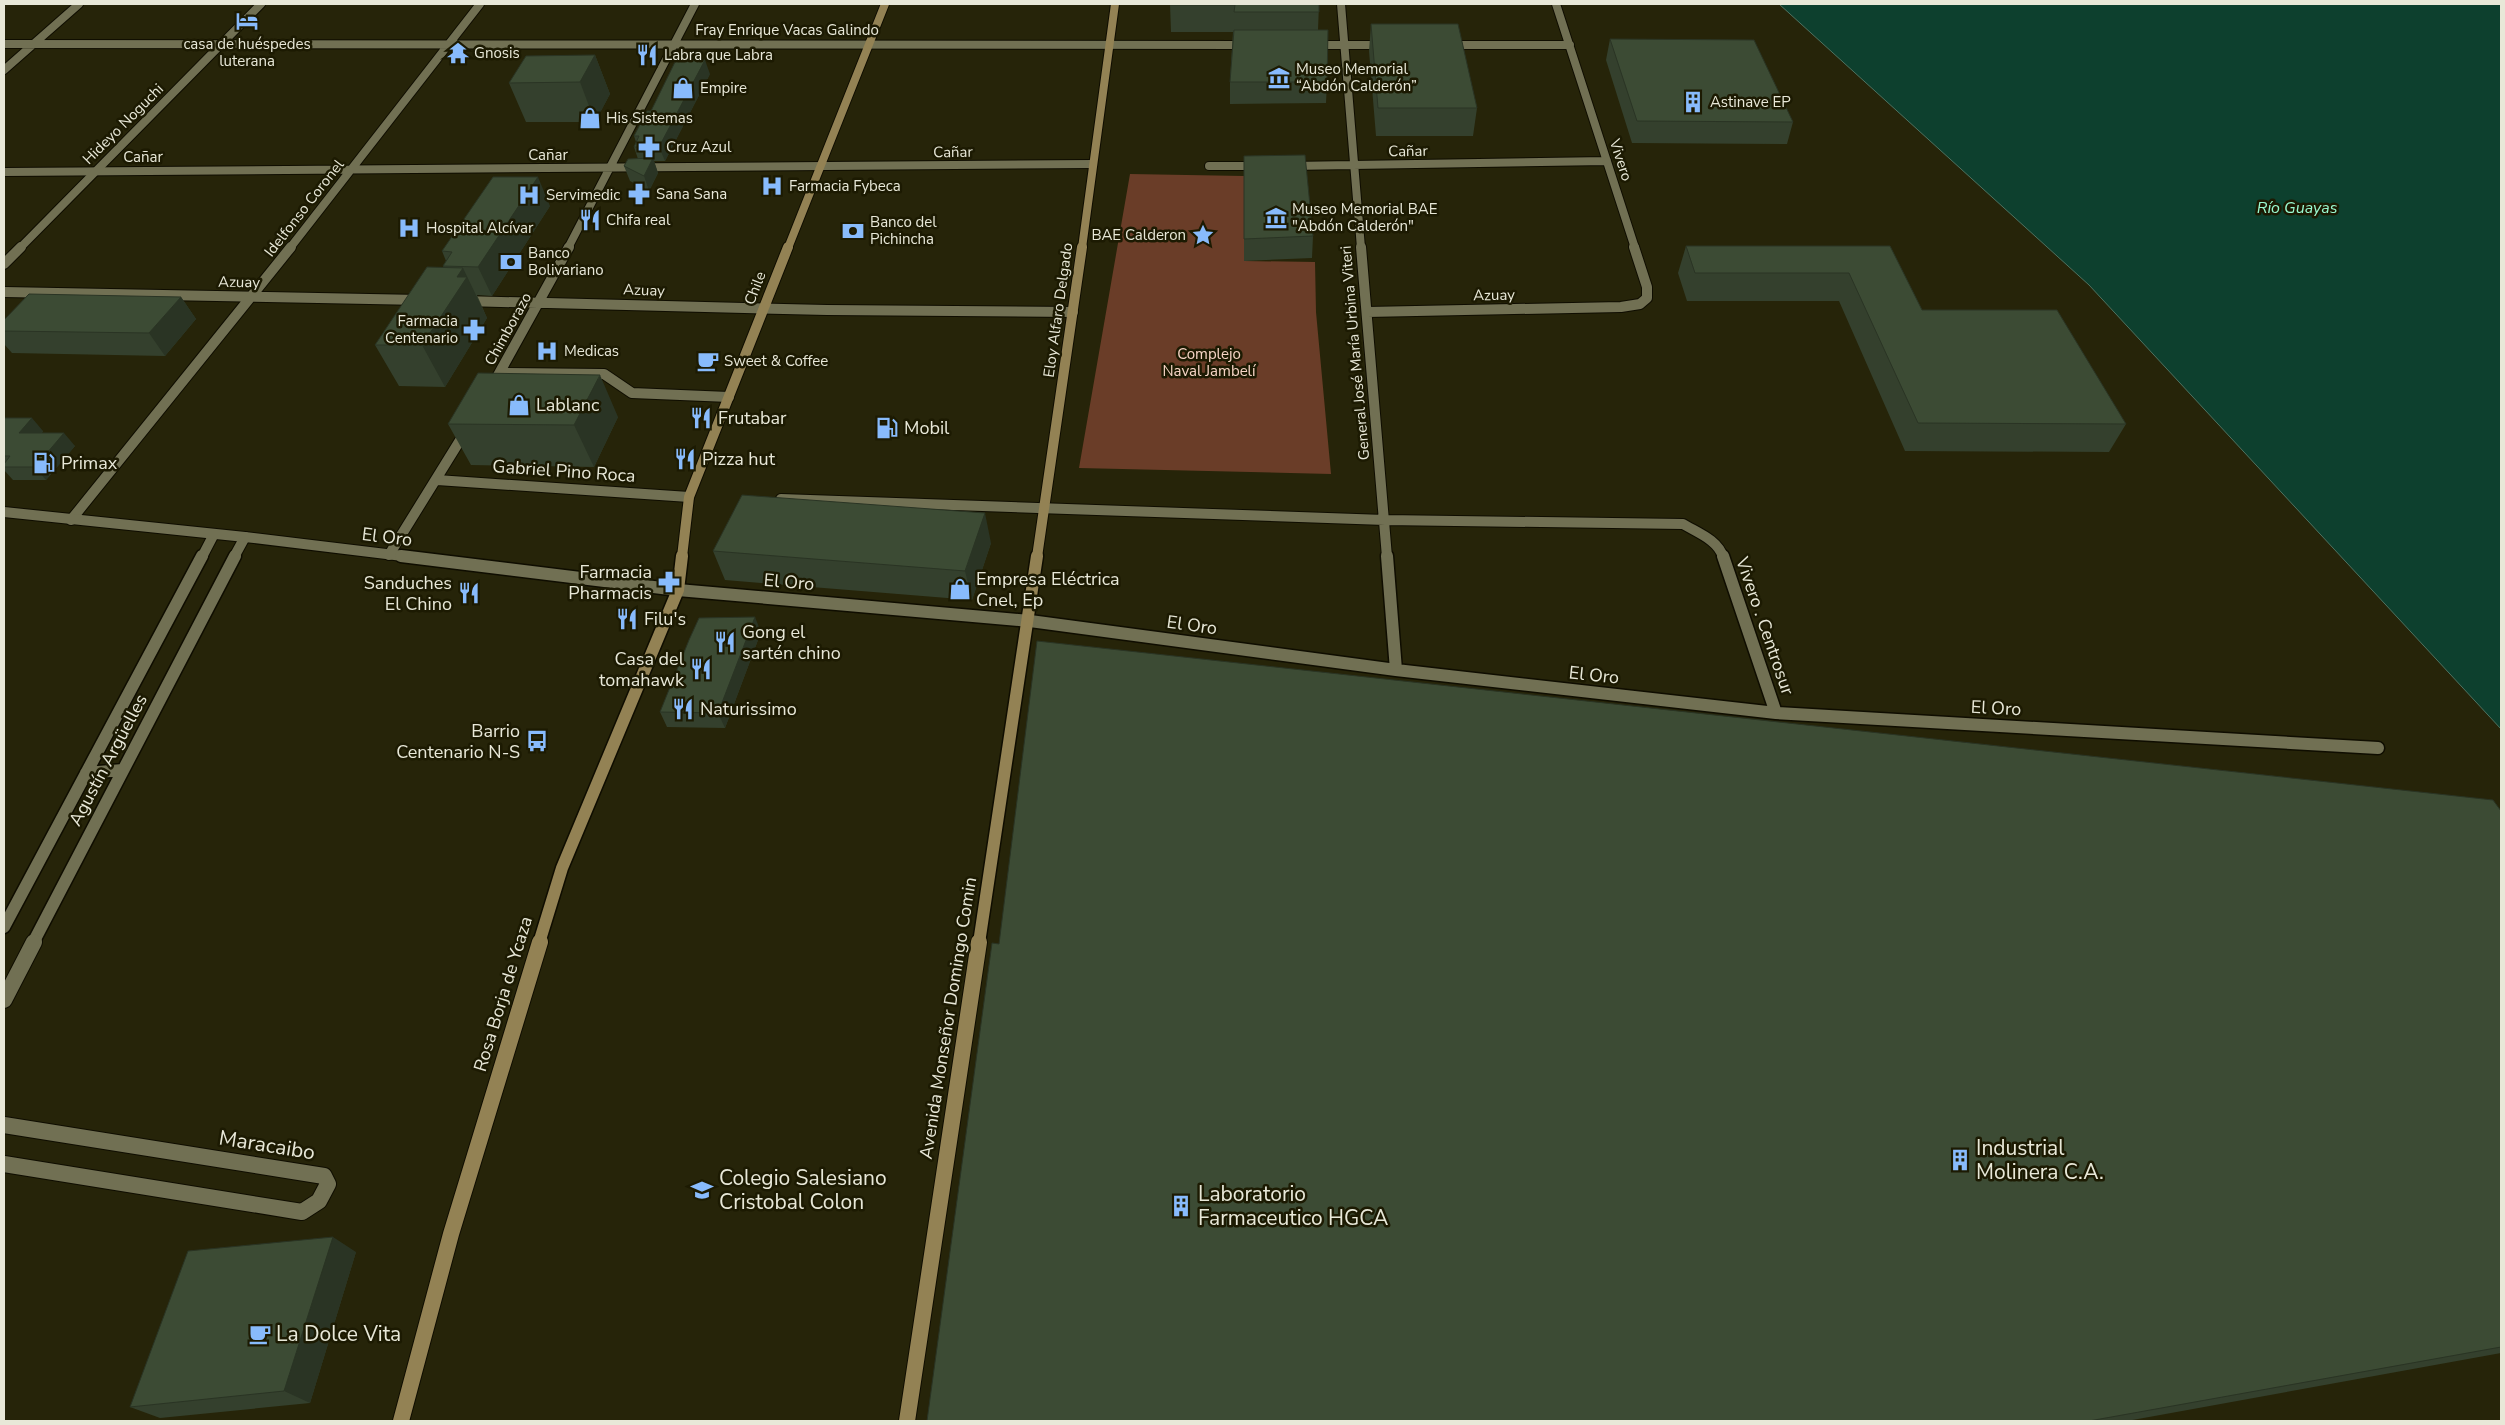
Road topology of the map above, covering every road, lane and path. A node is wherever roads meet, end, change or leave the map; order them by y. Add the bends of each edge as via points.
1 (78, 4) edge
2 (261, 4) edge
3 (480, 4) edge
4 (695, 4) edge
5 (885, 4) edge
6 (1115, 4) edge
7 (1341, 4) edge
8 (1556, 4) edge
9 (1570, 43) junction
10 (4, 44) edge
11 (34, 44) junction
12 (222, 44) junction
13 (448, 44) junction
14 (673, 44) junction
15 (869, 44) junction
16 (1110, 44) junction
17 (1259, 45) edge
18 (1306, 45) edge
19 (1344, 45) junction
20 (1398, 45) edge
21 (1434, 45) edge
22 (4, 70) edge
23 (1607, 161) junction
24 (1093, 164) junction
25 (1209, 166) dead end
26 (1267, 166) edge
27 (1277, 166) edge
28 (1354, 166) junction
29 (819, 167) junction
30 (608, 168) junction
31 (351, 170) junction
32 (95, 171) junction
33 (4, 172) edge
34 (4, 264) edge
35 (4, 292) edge
36 (252, 297) junction
37 (431, 300) edge
38 (450, 300) edge
39 (540, 302) junction
40 (764, 308) junction
41 (1621, 308) joint
42 (1073, 312) junction
43 (1367, 312) junction
44 (500, 373) junction
45 (729, 396) junction
46 (486, 397) edge
47 (471, 422) edge
48 (437, 480) junction
49 (689, 497) junction
50 (765, 498) edge
51 (1046, 508) junction
52 (4, 512) edge
53 (71, 520) junction
54 (1385, 520) junction
55 (214, 534) junction
56 (245, 537) junction
57 (389, 554) junction
58 (678, 590) junction
59 (1030, 621) junction
60 (1396, 670) junction
61 (1776, 713) junction
62 (2378, 748) dead end
63 (123, 770) junction
64 (86, 773) junction
65 (4, 928) edge
66 (4, 1000) edge
67 (4, 1125) edge
68 (4, 1164) edge
69 (401, 1421) edge
70 (907, 1421) edge

1 - 11 street
2 - 12 street, Hideyo Noguchi
3 - 13 street, Idelfonso Coronel
4 - 14 street, Chimborazo
5 - 15 main road, Chile
6 - 16 main road, Eloy Alfaro Delgado
7 - 19 street, General José María Urbina Viteri
8 - 9 street, Vivero
9 - 21 street
9 - 23 street, Vivero
10 - 11 street, Fray Enrique Vacas Galindo
11 - 12 street, Fray Enrique Vacas Galindo
11 - 22 street
12 - 13 street, Fray Enrique Vacas Galindo
12 - 32 street, Hideyo Noguchi
13 - 14 street, Fray Enrique Vacas Galindo
13 - 31 street, Idelfonso Coronel
14 - 15 street, Fray Enrique Vacas Galindo
14 - 30 street, Chimborazo
15 - 16 street, Fray Enrique Vacas Galindo
15 - 29 main road, Chile
16 - 17 street, Fray Enrique Vacas Galindo
16 - 24 main road, Eloy Alfaro Delgado
18 - 19 street
19 - 20 street
19 - 28 street, General José María Urbina Viteri
23 - 28 street, Cañar
23 - 41 street, Vivero via 1647,287 1647,298 1640,304
24 - 29 street, Cañar
24 - 42 main road, Eloy Alfaro Delgado
25 - 26 street
27 - 28 street, Cañar
28 - 43 street, General José María Urbina Viteri
29 - 30 street, Cañar
29 - 40 main road, Chile
30 - 31 street, Cañar
30 - 39 street, Chimborazo
31 - 32 street, Cañar
31 - 36 street, Idelfonso Coronel
32 - 33 street, Cañar
32 - 34 street, Hideyo Noguchi
35 - 36 street, Azuay
36 - 37 street, Azuay
36 - 53 street, Idelfonso Coronel
38 - 39 street, Azuay
39 - 40 street, Azuay
39 - 44 street, Chimborazo
40 - 42 street, Azuay
40 - 45 main road, Chile
41 - 43 street, Azuay
42 - 51 main road, Eloy Alfaro Delgado
43 - 54 street, General José María Urbina Viteri
44 - 45 street via 604,374 632,393
44 - 46 street, Chimborazo
45 - 49 main road, Chile
47 - 48 street
48 - 49 street, Gabriel Pino Roca
48 - 57 street
49 - 58 main road, Chile
50 - 51 street
51 - 54 street
51 - 59 main road, Eloy Alfaro Delgado
52 - 53 street, El Oro
53 - 55 street, El Oro
54 - 60 street, General José María Urbina Viteri
54 - 61 street, Vivero . Centrosur via 1683,524 1710,539 1721,550
55 - 56 street, El Oro
55 - 64 street, Agustín Argüelles
56 - 57 street, El Oro
56 - 63 street, Agustín Argüelles
57 - 58 street, El Oro
58 - 59 street, El Oro
58 - 69 main road, Rosa Borja de Ycaza via 562,868 451,1234
59 - 60 street, El Oro
59 - 70 main road, Avenida Monseñor Domingo Comin via 982,915
60 - 61 street, El Oro
61 - 62 street, El Oro
63 - 64 street
63 - 66 street, Agustín Argüelles
64 - 65 street, Agustín Argüelles
67 - 68 street, Maracaibo via 324,1176 328,1184 324,1196 315,1206 302,1212

